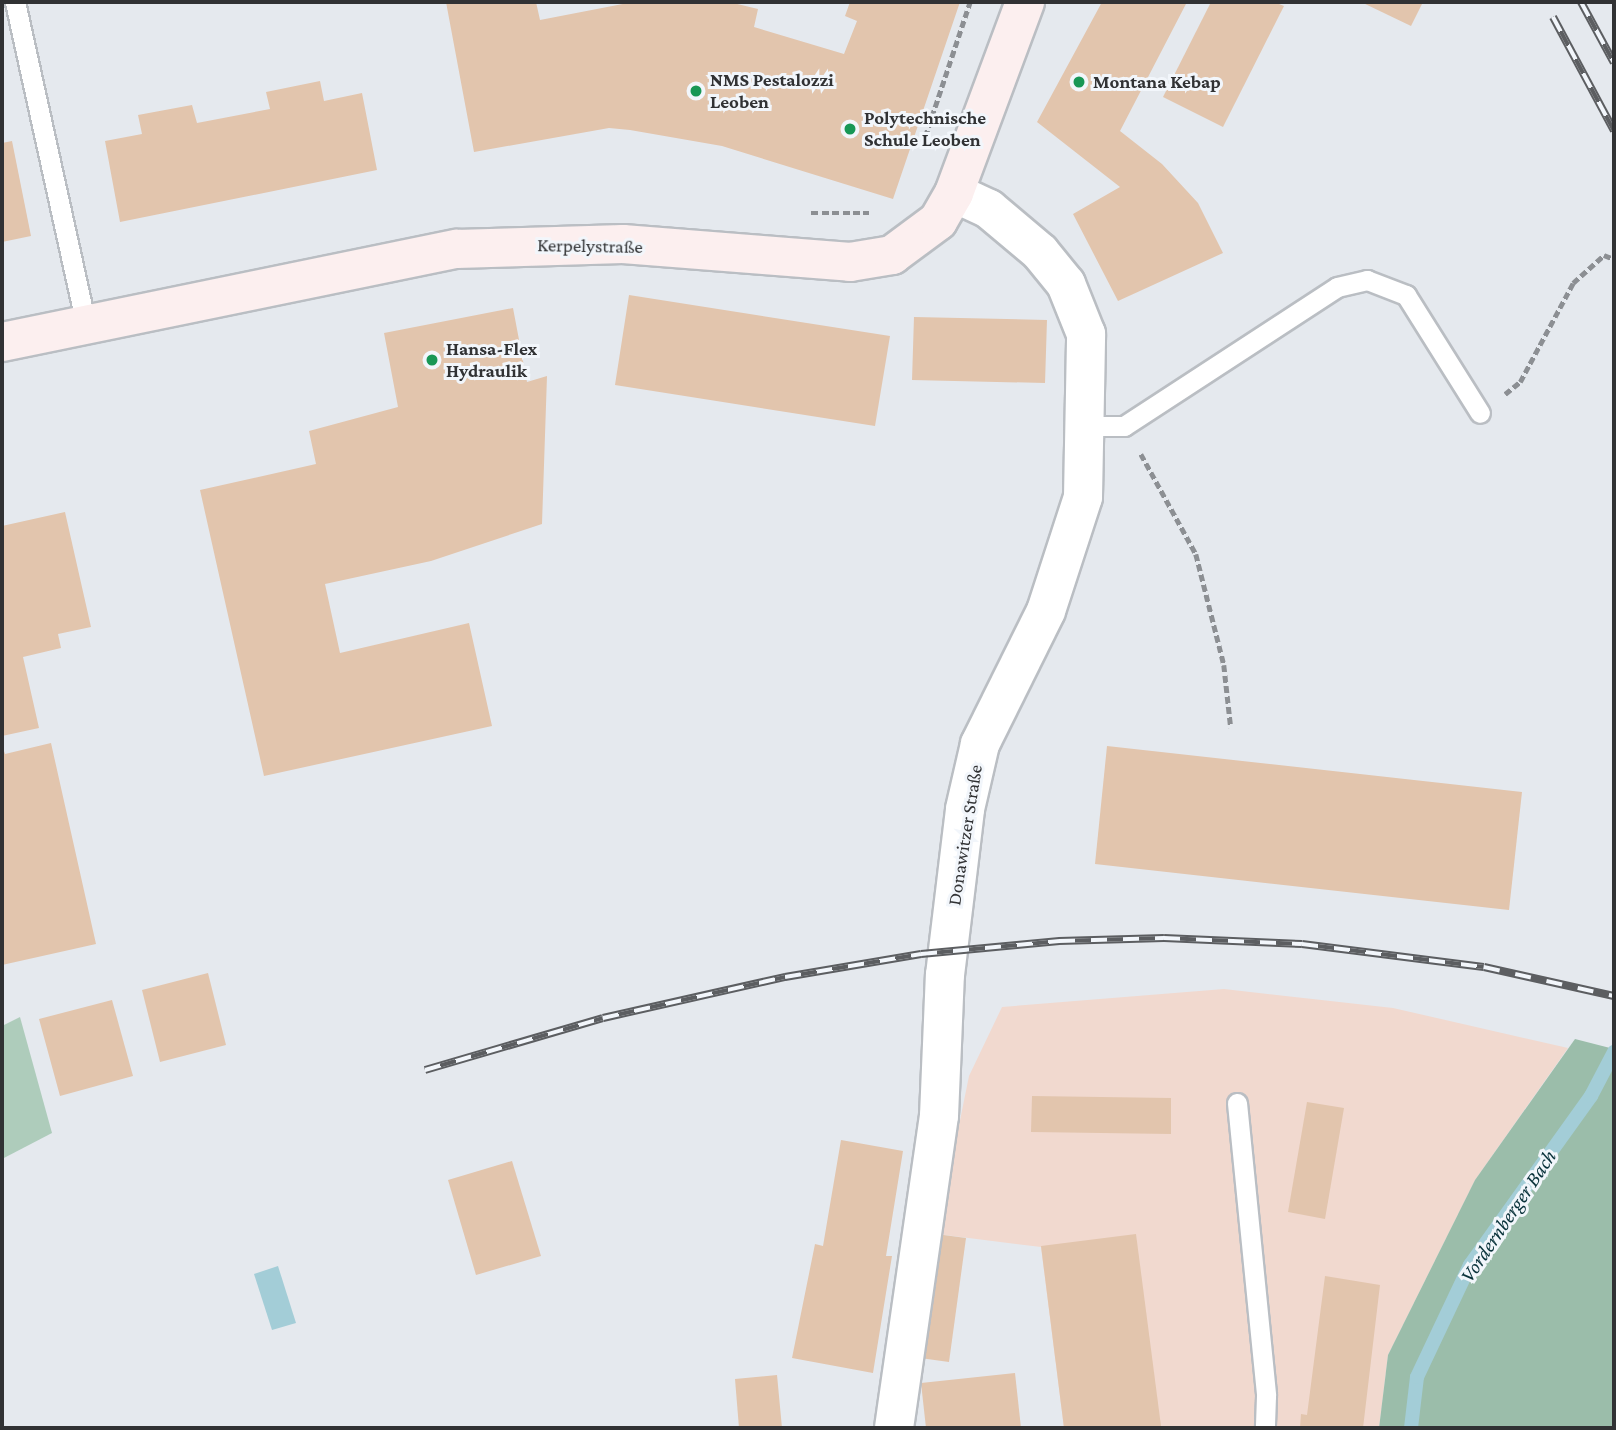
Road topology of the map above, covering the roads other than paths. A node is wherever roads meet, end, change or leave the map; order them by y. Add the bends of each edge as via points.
1 (15, 2) edge
2 (1025, 2) edge
3 (954, 193) junction
4 (86, 324) junction
5 (2, 342) edge
6 (1480, 413) road end
7 (1084, 426) junction
8 (1237, 1103) dead end
9 (894, 1428) edge
10 (1265, 1428) edge

1 - 4 lane
2 - 3 main road, Kerpelystraße
3 - 4 main road, Kerpelystraße via 938,221 919,238 892,255 850,262 623,244 457,249
3 - 7 street, Donawitzer Straße via 989,209 1040,252 1066,284 1086,334
4 - 5 main road, Kerpelystraße
6 - 7 lane via 1406,295 1367,280 1337,287 1124,426
7 - 9 street, Donawitzer Straße via 1083,497 1046,611 980,744 965,809 945,975 939,1116
8 - 10 lane via 1266,1396

